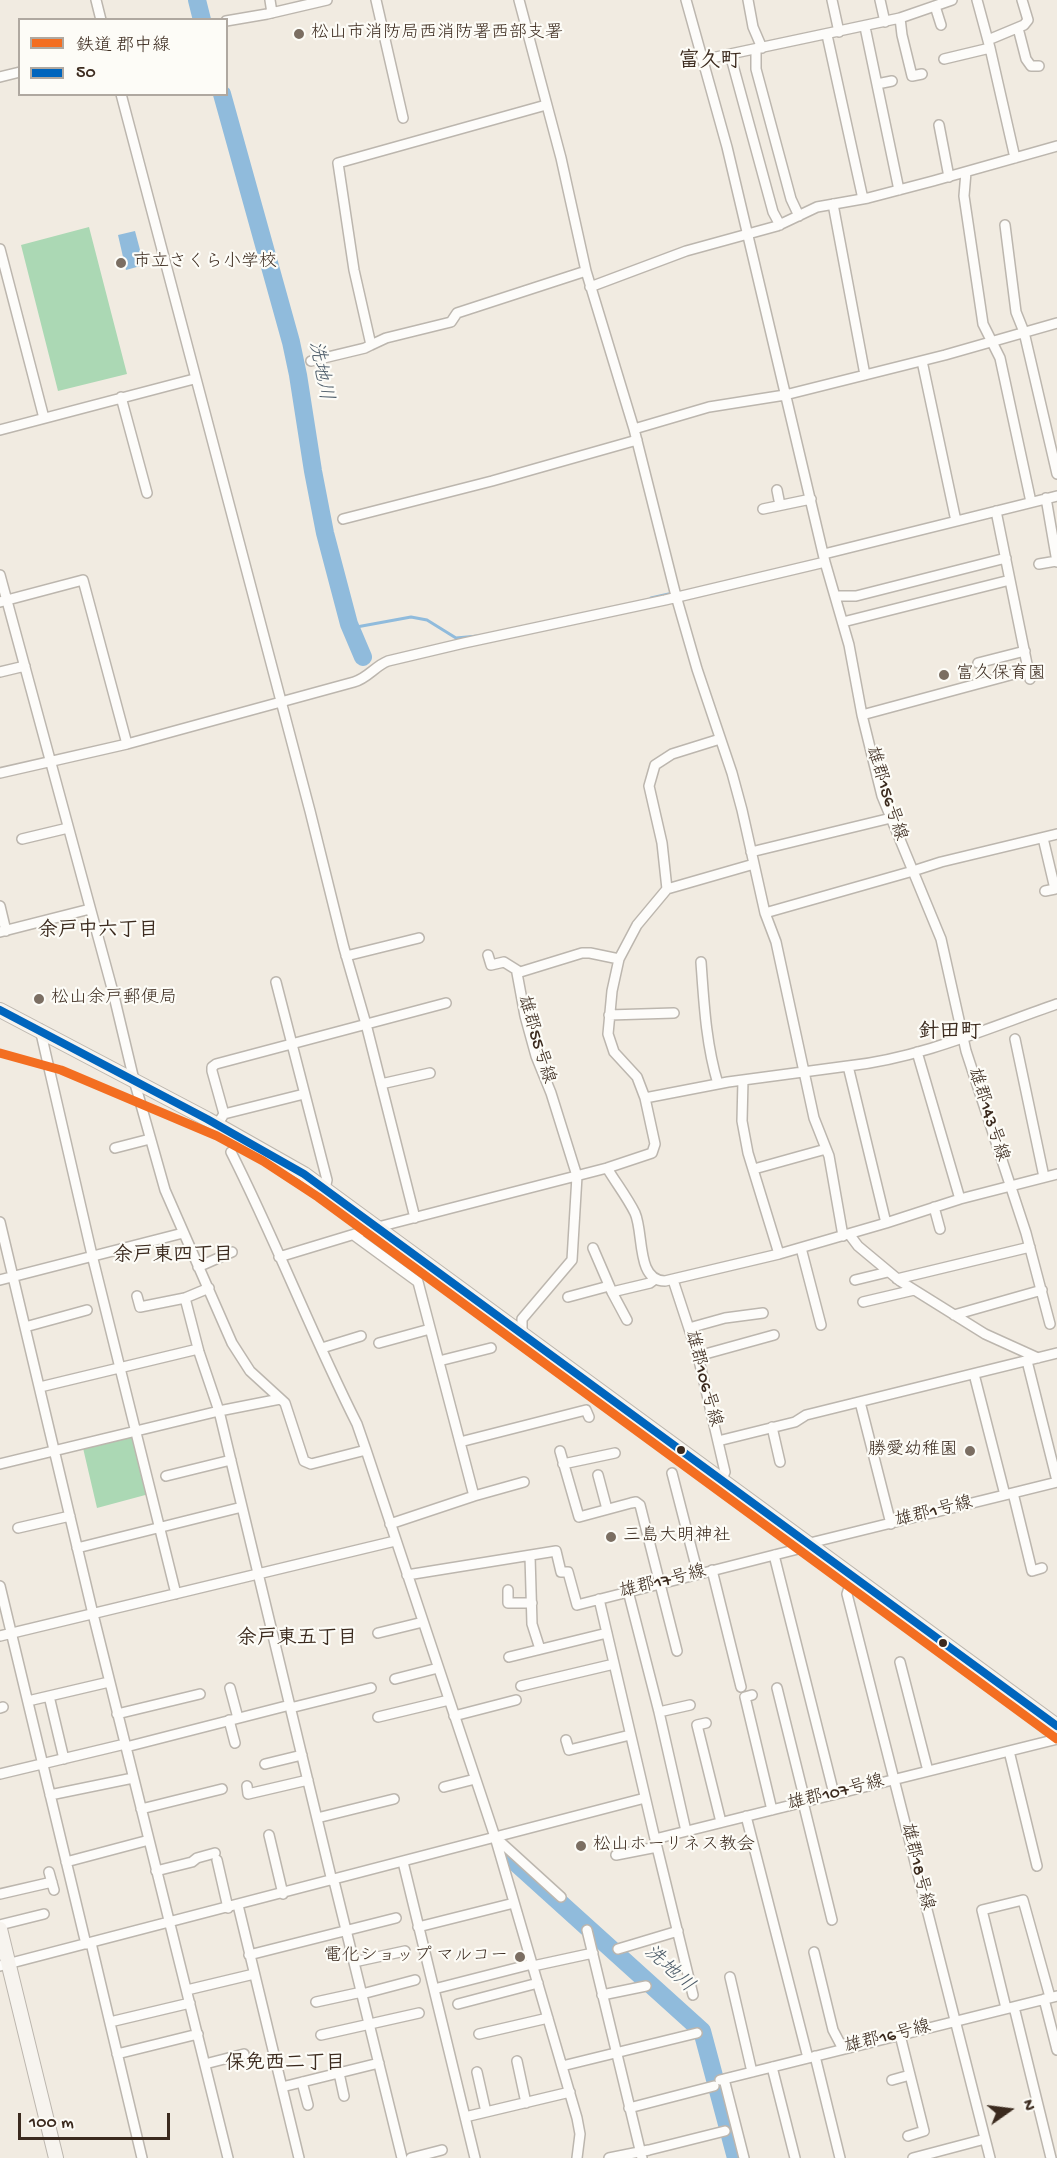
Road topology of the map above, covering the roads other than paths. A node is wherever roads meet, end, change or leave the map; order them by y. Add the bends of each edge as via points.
1 (96, 0) edge
2 (270, 0) edge
3 (327, 0) edge
4 (376, 0) edge
5 (519, 0) edge
6 (686, 0) edge
7 (747, 0) edge
8 (832, 0) edge
9 (880, 0) edge
10 (952, 0) edge
11 (977, 0) edge
12 (1022, 0) edge
13 (935, 6) junction
14 (272, 13) junction
15 (100, 18) edge
16 (900, 18) junction
17 (228, 21) edge
18 (885, 22) junction
19 (941, 25) dead end
20 (865, 27) junction
21 (1018, 28) junction
22 (839, 32) junction
23 (827, 35) junction
24 (989, 44) junction
25 (759, 48) junction
26 (730, 54) junction
27 (944, 59) dead end
28 (702, 60) junction
29 (1039, 66) dead end
30 (18, 72) edge
31 (922, 74) dead end
32 (0, 77) edge
33 (892, 81) dead end
34 (877, 84) junction
35 (122, 96) edge
36 (546, 105) junction
37 (403, 118) dead end
38 (939, 124) dead end
39 (1057, 146) edge
40 (1015, 158) junction
41 (966, 172) junction
42 (949, 177) junction
43 (898, 190) junction
44 (863, 199) junction
45 (833, 204) junction
46 (799, 216) junction
47 (780, 225) junction
48 (1005, 225) dead end
49 (747, 236) junction
50 (0, 249) edge
51 (586, 272) junction
52 (590, 287) junction
53 (1057, 323) edge
54 (1024, 332) junction
55 (991, 342) junction
56 (371, 345) junction
57 (311, 361) dead end
58 (922, 361) junction
59 (865, 375) junction
60 (194, 379) junction
61 (785, 395) junction
62 (122, 397) junction
63 (44, 418) junction
64 (634, 429) junction
65 (0, 430) edge
66 (637, 440) junction
67 (1057, 474) edge
68 (777, 490) dead end
69 (147, 493) dead end
70 (1057, 496) edge
71 (1046, 498) junction
72 (811, 499) junction
73 (1031, 502) junction
74 (780, 505) junction
75 (763, 509) dead end
76 (996, 511) junction
77 (343, 519) dead end
78 (956, 521) junction
79 (825, 558) junction
80 (1006, 558) junction
81 (1057, 562) edge
82 (1039, 564) dead end
83 (0, 575) edge
84 (1010, 580) junction
85 (676, 596) junction
86 (835, 596) junction
87 (3, 601) edge
88 (843, 622) junction
89 (1025, 651) junction
90 (978, 663) dead end
91 (25, 666) junction
92 (0, 672) edge
93 (280, 702) junction
94 (862, 715) junction
95 (720, 739) junction
96 (127, 744) junction
97 (51, 761) junction
98 (0, 773) edge
99 (891, 818) junction
100 (68, 828) junction
101 (1057, 834) edge
102 (1043, 838) junction
103 (22, 839) dead end
104 (751, 852) junction
105 (754, 864) junction
106 (913, 872) junction
107 (667, 889) junction
108 (1045, 891) dead end
109 (0, 906) edge
110 (90, 909) junction
111 (765, 913) junction
112 (3, 932) edge
113 (419, 938) dead end
114 (488, 955) dead end
115 (346, 956) junction
116 (619, 959) junction
117 (701, 962) dead end
118 (520, 972) junction
119 (276, 982) dead end
120 (446, 1003) dead end
121 (1057, 1004) edge
122 (0, 1010) edge
123 (674, 1013) dead end
124 (609, 1015) junction
125 (366, 1024) junction
126 (40, 1029) junction
127 (963, 1038) junction
128 (1015, 1039) dead end
129 (291, 1044) junction
130 (917, 1052) junction
131 (848, 1066) junction
132 (805, 1072) junction
133 (430, 1073) dead end
134 (134, 1080) junction
135 (743, 1080) junction
136 (381, 1084) junction
137 (718, 1084) junction
138 (304, 1094) junction
139 (645, 1098) junction
140 (221, 1120) junction
141 (150, 1139) junction
142 (115, 1148) dead end
143 (826, 1149) junction
144 (231, 1152) dead end
145 (607, 1168) junction
146 (754, 1169) junction
147 (1057, 1174) edge
148 (577, 1176) junction
149 (1044, 1178) junction
150 (1010, 1186) junction
151 (325, 1189) junction
152 (960, 1199) junction
153 (934, 1206) junction
154 (415, 1218) junction
155 (0, 1222) edge
156 (886, 1223) junction
157 (378, 1227) junction
158 (940, 1229) dead end
159 (183, 1233) junction
160 (846, 1235) junction
161 (355, 1236) junction
162 (1030, 1247) junction
163 (593, 1248) dead end
164 (801, 1248) junction
165 (232, 1251) dead end
166 (779, 1254) junction
167 (92, 1255) junction
168 (279, 1257) junction
169 (198, 1267) junction
170 (888, 1272) junction
171 (13, 1277) junction
172 (897, 1278) junction
173 (0, 1280) edge
174 (654, 1280) junction
175 (673, 1280) junction
176 (855, 1280) dead end
177 (209, 1288) junction
178 (610, 1289) junction
179 (914, 1290) junction
180 (1042, 1290) junction
181 (137, 1296) dead end
182 (568, 1297) dead end
183 (185, 1298) junction
184 (863, 1302) dead end
185 (87, 1310) dead end
186 (762, 1313) dead end
187 (954, 1315) junction
188 (627, 1320) dead end
189 (1050, 1324) dead end
190 (821, 1325) dead end
191 (25, 1327) junction
192 (689, 1328) junction
193 (430, 1329) junction
194 (522, 1332) junction
195 (774, 1335) dead end
196 (361, 1336) dead end
197 (379, 1343) dead end
198 (322, 1348) junction
199 (492, 1348) dead end
200 (198, 1349) junction
201 (1057, 1353) edge
202 (698, 1356) junction
203 (1038, 1358) junction
204 (439, 1361) junction
205 (1027, 1361) junction
206 (120, 1368) junction
207 (974, 1374) junction
208 (40, 1388) junction
209 (280, 1399) junction
210 (860, 1402) junction
211 (219, 1411) junction
212 (589, 1417) dead end
213 (772, 1427) junction
214 (135, 1432) junction
215 (718, 1441) junction
216 (460, 1442) junction
217 (55, 1450) junction
218 (366, 1450) junction
219 (560, 1451) dead end
220 (608, 1451) dead end
221 (231, 1461) junction
222 (780, 1462) dead end
223 (0, 1464) edge
224 (564, 1464) junction
225 (672, 1473) dead end
226 (598, 1475) dead end
227 (166, 1476) dead end
228 (722, 1479) junction
229 (1057, 1481) edge
230 (524, 1482) dead end
231 (1009, 1494) junction
232 (474, 1496) junction
233 (242, 1507) junction
234 (607, 1509) junction
235 (70, 1516) junction
236 (390, 1524) junction
237 (891, 1524) junction
238 (18, 1528) dead end
239 (159, 1528) junction
240 (1023, 1533) junction
241 (1012, 1536) dead end
242 (396, 1541) junction
243 (810, 1543) junction
244 (77, 1548) junction
245 (774, 1555) junction
246 (530, 1556) junction
247 (1042, 1568) dead end
248 (712, 1570) junction
249 (258, 1574) junction
250 (698, 1574) junction
251 (407, 1575) junction
252 (854, 1576) junction
253 (660, 1583) junction
254 (0, 1586) edge
255 (508, 1590) dead end
256 (628, 1591) junction
257 (176, 1594) junction
258 (599, 1599) junction
259 (532, 1603) junction
260 (93, 1614) junction
261 (423, 1622) junction
262 (378, 1633) dead end
263 (607, 1633) junction
264 (12, 1634) junction
265 (0, 1636) edge
266 (540, 1649) junction
267 (677, 1651) dead end
268 (509, 1657) dead end
269 (900, 1662) dead end
270 (614, 1664) junction
271 (438, 1668) junction
272 (395, 1679) dead end
273 (109, 1682) junction
274 (520, 1686) dead end
275 (741, 1687) dead end
276 (230, 1688) dead end
277 (371, 1688) dead end
278 (777, 1688) dead end
279 (200, 1694) dead end
280 (752, 1695) dead end
281 (49, 1696) junction
282 (448, 1700) junction
283 (516, 1700) dead end
284 (28, 1701) junction
285 (690, 1705) dead end
286 (290, 1706) junction
287 (659, 1712) junction
288 (117, 1714) junction
289 (454, 1716) junction
290 (378, 1717) dead end
291 (234, 1719) junction
292 (706, 1723) dead end
293 (1057, 1726) edge
294 (630, 1735) junction
295 (1057, 1738) edge
296 (566, 1740) dead end
297 (235, 1743) dead end
298 (125, 1745) junction
299 (1009, 1751) junction
300 (302, 1755) junction
301 (64, 1759) junction
302 (43, 1764) junction
303 (265, 1764) dead end
304 (928, 1771) junction
305 (0, 1774) edge
306 (133, 1778) junction
307 (475, 1779) junction
308 (308, 1780) junction
309 (894, 1780) junction
310 (247, 1786) dead end
311 (444, 1787) dead end
312 (222, 1789) dead end
313 (834, 1794) junction
314 (50, 1795) junction
315 (645, 1798) junction
316 (394, 1799) dead end
317 (804, 1802) junction
318 (141, 1809) junction
319 (772, 1810) junction
320 (746, 1816) junction
321 (317, 1818) junction
322 (721, 1822) junction
323 (686, 1831) junction
324 (269, 1835) dead end
325 (495, 1838) junction
326 (149, 1840) junction
327 (656, 1843) junction
328 (616, 1855) dead end
329 (66, 1862) junction
330 (403, 1862) junction
331 (1039, 1862) dead end
332 (156, 1871) junction
333 (333, 1881) junction
334 (51, 1882) dead end
335 (0, 1894) edge
336 (283, 1894) junction
337 (561, 1897) dead end
338 (514, 1903) junction
339 (233, 1906) junction
340 (44, 1914) dead end
341 (396, 1918) dead end
342 (832, 1920) dead end
343 (169, 1922) junction
344 (0, 1927) edge
345 (418, 1927) junction
346 (587, 1930) dead end
347 (347, 1931) junction
348 (678, 1931) junction
349 (88, 1943) junction
350 (618, 1949) dead end
351 (405, 1951) dead end
352 (593, 1953) junction
353 (818, 1953) dead end
354 (249, 1955) junction
355 (354, 1962) junction
356 (4, 1965) edge
357 (532, 1965) junction
358 (254, 1974) junction
359 (730, 1977) dead end
360 (415, 1980) dead end
361 (538, 1983) junction
362 (646, 1986) dead end
363 (434, 1989) junction
364 (187, 1990) junction
365 (362, 1993) junction
366 (602, 1995) junction
367 (693, 1995) dead end
368 (1050, 1997) edge
369 (316, 2002) dead end
370 (190, 2003) junction
371 (458, 2003) dead end
372 (1010, 2008) junction
373 (419, 2013) dead end
374 (548, 2018) junction
375 (110, 2022) junction
376 (955, 2022) junction
377 (370, 2025) junction
378 (697, 2033) dead end
379 (198, 2034) junction
380 (479, 2034) dead end
381 (321, 2035) dead end
382 (900, 2035) junction
383 (843, 2049) junction
384 (1057, 2050) edge
385 (616, 2053) junction
386 (117, 2054) junction
387 (244, 2054) dead end
388 (812, 2057) junction
389 (379, 2063) junction
390 (205, 2064) junction
391 (562, 2066) junction
392 (772, 2067) junction
393 (752, 2072) junction
394 (339, 2073) junction
395 (508, 2074) dead end
396 (910, 2075) junction
397 (475, 2078) dead end
398 (892, 2080) dead end
399 (302, 2082) junction
400 (719, 2082) junction
401 (282, 2086) junction
402 (570, 2092) junction
403 (344, 2096) dead end
404 (526, 2103) junction
405 (308, 2105) dead end
406 (629, 2108) junction
407 (486, 2112) junction
408 (465, 2117) junction
409 (725, 2130) dead end
410 (908, 2136) dead end
411 (986, 2139) junction
412 (442, 2150) dead end
413 (641, 2155) edge
414 (56, 2158) edge
415 (142, 2158) edge
416 (228, 2158) edge
417 (299, 2158) edge
418 (402, 2158) edge
419 (411, 2158) edge
420 (475, 2158) edge
421 (577, 2158) edge
422 (609, 2158) edge
423 (744, 2158) edge
424 (795, 2158) edge
425 (840, 2158) edge
426 (913, 2158) edge
427 (990, 2158) edge
428 (1051, 2158) edge

1 - 15 street
2 - 14 street
3 - 14 street
4 - 37 street
5 - 36 street
6 - 28 street, 雄郡156号線
7 - 25 street
8 - 22 street
9 - 18 street
10 - 13 street
11 - 24 street
12 - 21 street via 1028,20
13 - 16 street
13 - 19 street
14 - 17 street
16 - 18 street
16 - 31 street via 912,76
18 - 20 street
20 - 22 street
20 - 34 street
21 - 24 street
21 - 29 street via 1026,59 1031,66
22 - 23 street
23 - 25 street
23 - 44 street
24 - 27 street
24 - 40 street
25 - 26 street
25 - 46 street via 756,69
26 - 28 street
26 - 47 street via 773,212
28 - 49 street, 雄郡156号線
30 - 32 street
33 - 34 street
34 - 43 street
35 - 60 street
36 - 51 street
36 - 56 street via 338,163 354,270
38 - 42 street
39 - 40 street
40 - 41 street
41 - 42 street
41 - 55 street via 964,196 983,324
42 - 43 street
43 - 44 street
44 - 45 street
45 - 46 street
45 - 59 street
46 - 47 street
47 - 49 street
48 - 54 street via 1011,236 1018,321
49 - 52 street via 686,251
49 - 61 street, 雄郡156号線
50 - 63 street
51 - 52 street
51 - 56 street via 457,313 451,322
52 - 64 street
53 - 54 street
54 - 55 street
54 - 67 street
55 - 58 street
55 - 73 street via 1000,358 1004,400
56 - 57 street
58 - 59 street
58 - 78 street
59 - 61 street
60 - 62 street
60 - 93 street
61 - 64 street via 709,407
61 - 72 street, 雄郡156号線
62 - 63 street
62 - 69 street
63 - 65 street
64 - 66 street
66 - 77 street
66 - 85 street
68 - 74 street
70 - 71 street
71 - 73 street
71 - 81 street
72 - 74 street
72 - 79 street, 雄郡156号線
73 - 76 street
74 - 75 street
76 - 78 street
76 - 80 street
78 - 79 street
79 - 85 street
79 - 86 street, 雄郡156号線
80 - 84 street
80 - 86 street via 856,596
81 - 82 street
83 - 87 street
84 - 88 street
84 - 89 street
85 - 93 street via 388,661 362,680
85 - 95 street
86 - 88 street, 雄郡156号線
87 - 91 street
87 - 96 street via 83,580
88 - 94 street, 雄郡156号線
89 - 90 street
89 - 94 street via 1030,675
91 - 92 street
91 - 97 street
93 - 96 street
93 - 115 street
94 - 99 street, 雄郡156号線
95 - 104 street
95 - 107 street via 672,754 655,765 649,786
96 - 97 street
97 - 98 street
97 - 100 street
99 - 104 street
99 - 106 street, 雄郡156号線
100 - 103 street
100 - 110 street
101 - 102 street
102 - 106 street
102 - 108 street via 1055,889
104 - 105 street
105 - 107 street
105 - 111 street
106 - 111 street
106 - 127 street, 雄郡143号線 via 941,939
107 - 116 street via 637,926
109 - 112 street
110 - 112 street
110 - 134 street
111 - 132 street via 776,942
113 - 115 street
114 - 118 street via 491,964 504,962
115 - 125 street
116 - 118 street, 雄郡55号線 via 582,953
116 - 124 street
117 - 137 street via 705,1022
118 - 148 street, 雄郡55号線 via 517,973 525,1016 536,1056
119 - 129 street
120 - 125 street
121 - 127 street
122 - 126 main road
123 - 124 street
124 - 139 street via 611,1044 637,1077
125 - 129 street
125 - 136 street
126 - 134 main road
126 - 167 street
127 - 130 street
127 - 150 street, 雄郡143号線
128 - 149 street
129 - 138 street
129 - 140 street via 212,1067
130 - 131 street
130 - 152 street
131 - 132 street
131 - 156 street
132 - 135 street
132 - 143 street via 814,1118
133 - 136 street
134 - 140 main road
134 - 141 street
135 - 137 street
135 - 146 street via 742,1121
136 - 154 street
137 - 139 street
138 - 140 street
138 - 151 street via 327,1180
139 - 145 street via 654,1150
140 - 151 main road
141 - 142 street
141 - 159 street
143 - 146 street
143 - 160 street
144 - 168 street
145 - 148 street
145 - 174 street via 634,1212 645,1261
146 - 166 street
147 - 149 street
148 - 154 street
148 - 194 street, 雄郡55号線 via 572,1260 522,1319
149 - 150 street
150 - 152 street
150 - 162 street, 雄郡143号線
151 - 157 main road
152 - 153 street
153 - 156 street
153 - 158 street
154 - 157 street
155 - 171 street
156 - 160 street
157 - 161 street
157 - 194 main road
159 - 167 street
159 - 169 street
160 - 164 street
160 - 170 street
161 - 168 street
161 - 193 street via 418,1282
162 - 172 street
162 - 180 street, 雄郡143号線
163 - 178 street
164 - 166 street
164 - 190 street
165 - 169 street
166 - 175 street
167 - 171 street
167 - 206 street
168 - 198 street
169 - 177 street
170 - 172 street
170 - 176 street
171 - 173 street
171 - 191 street
172 - 179 street
174 - 175 street
174 - 178 street
175 - 192 street, 雄郡106号線
177 - 183 street
177 - 209 street via 240,1358
178 - 182 street
178 - 188 street
179 - 184 street
179 - 187 street
180 - 187 street
180 - 189 street, 雄郡143号線
181 - 183 street via 140,1307
183 - 200 street
185 - 191 street
186 - 192 street
187 - 203 street
191 - 208 street
192 - 202 street, 雄郡106号線
193 - 197 street
193 - 204 street
194 - 228 main road
195 - 202 street via 736,1350
196 - 198 street
198 - 218 street
199 - 204 street
200 - 206 street
200 - 211 street
201 - 203 street
202 - 215 street, 雄郡106号線
203 - 205 street
204 - 216 street
205 - 207 street
205 - 229 street
206 - 208 street
206 - 214 street
207 - 210 street
207 - 231 street
208 - 217 street
209 - 211 street
209 - 218 street via 307,1464
210 - 213 street
210 - 237 street
211 - 214 street
211 - 221 street
212 - 216 street via 586,1410
213 - 215 street
213 - 222 street
214 - 217 street
214 - 239 street
215 - 228 street, 雄郡106号線 via 725,1472
216 - 232 street
217 - 223 street
217 - 235 street
218 - 236 street
219 - 224 street
220 - 224 street
221 - 227 street
221 - 233 street
224 - 234 street via 579,1517
225 - 250 street
226 - 234 street
228 - 243 main road
229 - 231 street, 雄郡1号線
230 - 232 street
231 - 237 street, 雄郡1号線
231 - 240 street
232 - 236 street
233 - 239 street
233 - 249 street
234 - 253 street via 636,1502 640,1505
235 - 238 street
235 - 244 street
236 - 242 street
237 - 243 street, 雄郡1号線
239 - 244 street
239 - 257 street
240 - 241 street
240 - 247 street via 1032,1571
242 - 249 street
242 - 251 street
243 - 245 street, 雄郡17号線
243 - 252 main road
244 - 260 street
245 - 248 street, 雄郡17号線
245 - 313 street via 814,1695
246 - 251 street
246 - 258 street, 雄郡17号線 via 556,1551 561,1572 568,1572 577,1605
246 - 259 street
248 - 250 street, 雄郡17号線
248 - 275 street via 739,1658
249 - 257 street
249 - 286 street
250 - 253 street, 雄郡17号線
251 - 261 street
252 - 293 main road
252 - 309 street, 雄郡18号線 via 847,1594
253 - 256 street, 雄郡17号線
253 - 267 street
254 - 264 street
255 - 259 street via 508,1603
256 - 258 street, 雄郡17号線
256 - 287 street
257 - 260 street
258 - 263 street
259 - 266 street via 532,1624
260 - 264 street
260 - 273 street
261 - 262 street
261 - 271 street
263 - 266 street
263 - 270 street
264 - 265 street
264 - 284 street
266 - 268 street
269 - 304 street
270 - 274 street
270 - 294 street
271 - 272 street
271 - 282 street
273 - 281 street
273 - 288 street
276 - 291 street
277 - 286 street
278 - 317 street via 787,1708
279 - 288 street
280 - 319 street via 745,1697
281 - 284 street
281 - 301 street
282 - 289 street
282 - 290 street
283 - 289 street
284 - 302 street
285 - 287 street
286 - 291 street
286 - 300 street
287 - 323 street
288 - 298 street
289 - 307 street
291 - 297 street
291 - 298 street
292 - 322 street via 697,1725
294 - 296 street via 569,1750
294 - 315 street
295 - 299 street, 雄郡107号線
298 - 301 street
298 - 306 street
299 - 304 street, 雄郡107号線
299 - 331 street
300 - 303 street
300 - 308 street
301 - 302 street
302 - 305 street
302 - 314 street
304 - 309 street, 雄郡107号線
306 - 314 street
306 - 318 street
307 - 311 street
307 - 325 street
308 - 310 street via 248,1794
308 - 321 street
309 - 313 street, 雄郡107号線
309 - 376 street, 雄郡18号線
312 - 318 street
313 - 317 street, 雄郡107号線
314 - 329 street
315 - 325 street
315 - 327 street
316 - 321 street
317 - 319 street, 雄郡107号線
317 - 342 street
318 - 326 street
319 - 320 street, 雄郡107号線
320 - 322 street, 雄郡107号線
320 - 388 street
321 - 333 street
322 - 323 street, 雄郡107号線
323 - 327 street, 雄郡107号線
324 - 336 street
325 - 330 street
325 - 337 street
325 - 338 street
326 - 329 street
326 - 332 street
327 - 328 street, 雄郡107号線
327 - 348 street
329 - 349 street
330 - 333 street
330 - 345 street
332 - 339 street via 197,1858 216,1857
332 - 343 street
333 - 336 street
333 - 347 street
334 - 335 street
336 - 339 street
338 - 345 street
338 - 357 street
339 - 343 street
339 - 354 street
340 - 344 street
341 - 347 street
343 - 349 street
343 - 364 street
344 - 356 main road
345 - 363 street
346 - 352 street
347 - 354 street
347 - 355 street
348 - 350 street
348 - 367 street
349 - 356 street
349 - 375 street
351 - 355 street
352 - 357 street
352 - 366 street
353 - 383 street via 833,2030
354 - 358 street
355 - 365 street
356 - 414 main road
357 - 361 street
357 - 363 street
358 - 364 street
358 - 401 street
359 - 393 street
360 - 365 street
361 - 371 street
361 - 374 street
362 - 366 street
363 - 408 street
364 - 370 street
365 - 369 street
365 - 377 street
366 - 385 street
368 - 372 street, 雄郡16号線
368 - 372 street via 1023,1900 982,1910
368 - 384 street
370 - 375 street
370 - 379 street
372 - 376 street, 雄郡16号線
372 - 428 street
373 - 377 street
374 - 380 street
374 - 391 street
375 - 386 street
376 - 382 street, 雄郡16号線
376 - 411 street, 雄郡18号線
377 - 381 street
377 - 389 street
378 - 385 street
379 - 386 street
379 - 390 street
382 - 383 street, 雄郡16号線
382 - 396 street
383 - 388 street, 雄郡16号線
385 - 391 street
385 - 406 street
386 - 415 street
387 - 390 street
388 - 392 street, 雄郡16号線
388 - 425 street
389 - 394 street
389 - 418 street
390 - 416 street
391 - 402 street
392 - 393 street, 雄郡16号線
392 - 424 street
393 - 400 street, 雄郡16号線
394 - 399 street
394 - 403 street
395 - 404 street via 518,2066
396 - 398 street
396 - 410 street via 924,2131
397 - 407 street
399 - 401 street
399 - 405 street
400 - 406 street, 雄郡16号線
400 - 423 street
401 - 417 street
402 - 404 street
402 - 421 street via 580,2134
404 - 407 street
406 - 413 street
407 - 408 street
408 - 420 street
409 - 413 street
411 - 426 street
411 - 427 street, 雄郡18号線
412 - 419 street
413 - 422 street

